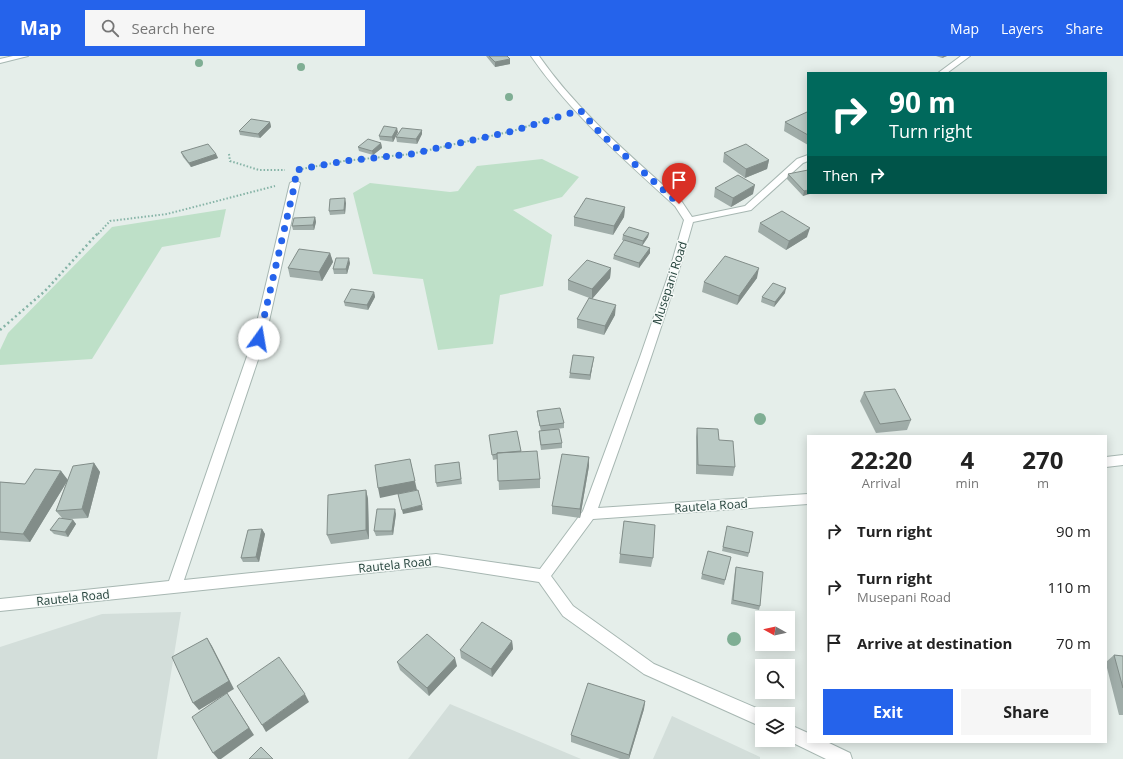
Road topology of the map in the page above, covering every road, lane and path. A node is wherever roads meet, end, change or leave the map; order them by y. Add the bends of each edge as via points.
1 (24, 56) edge
2 (535, 56) edge
3 (966, 56) edge
4 (0, 61) edge
5 (943, 72) edge
6 (580, 110) junction
7 (228, 154) dead end
8 (807, 158) edge
9 (296, 170) junction
10 (295, 183) junction
11 (689, 220) junction
12 (0, 330) edge
13 (1123, 460) edge
14 (1107, 462) edge
15 (807, 499) edge
16 (589, 514) junction
17 (543, 576) junction
18 (174, 587) junction
19 (0, 605) edge
20 (755, 716) edge
21 (795, 736) edge
22 (807, 742) edge
23 (810, 743) edge
24 (844, 759) edge

1 - 4 street
2 - 6 street
3 - 5 street
6 - 9 path via 513,131 411,154 344,161
6 - 11 street via 600,133 679,204
7 - 9 path via 230,161 259,170
8 - 11 street via 800,161 748,208
9 - 10 path
10 - 12 path via 263,188 167,214 110,221 45,291
10 - 18 street via 259,339
11 - 16 street, Musepani Road via 673,276
13 - 14 street
15 - 16 street, Rautela Road
16 - 17 street
17 - 18 street, Rautela Road via 436,560
17 - 20 street via 568,611 649,669
18 - 19 street, Rautela Road
21 - 22 street
23 - 24 street

